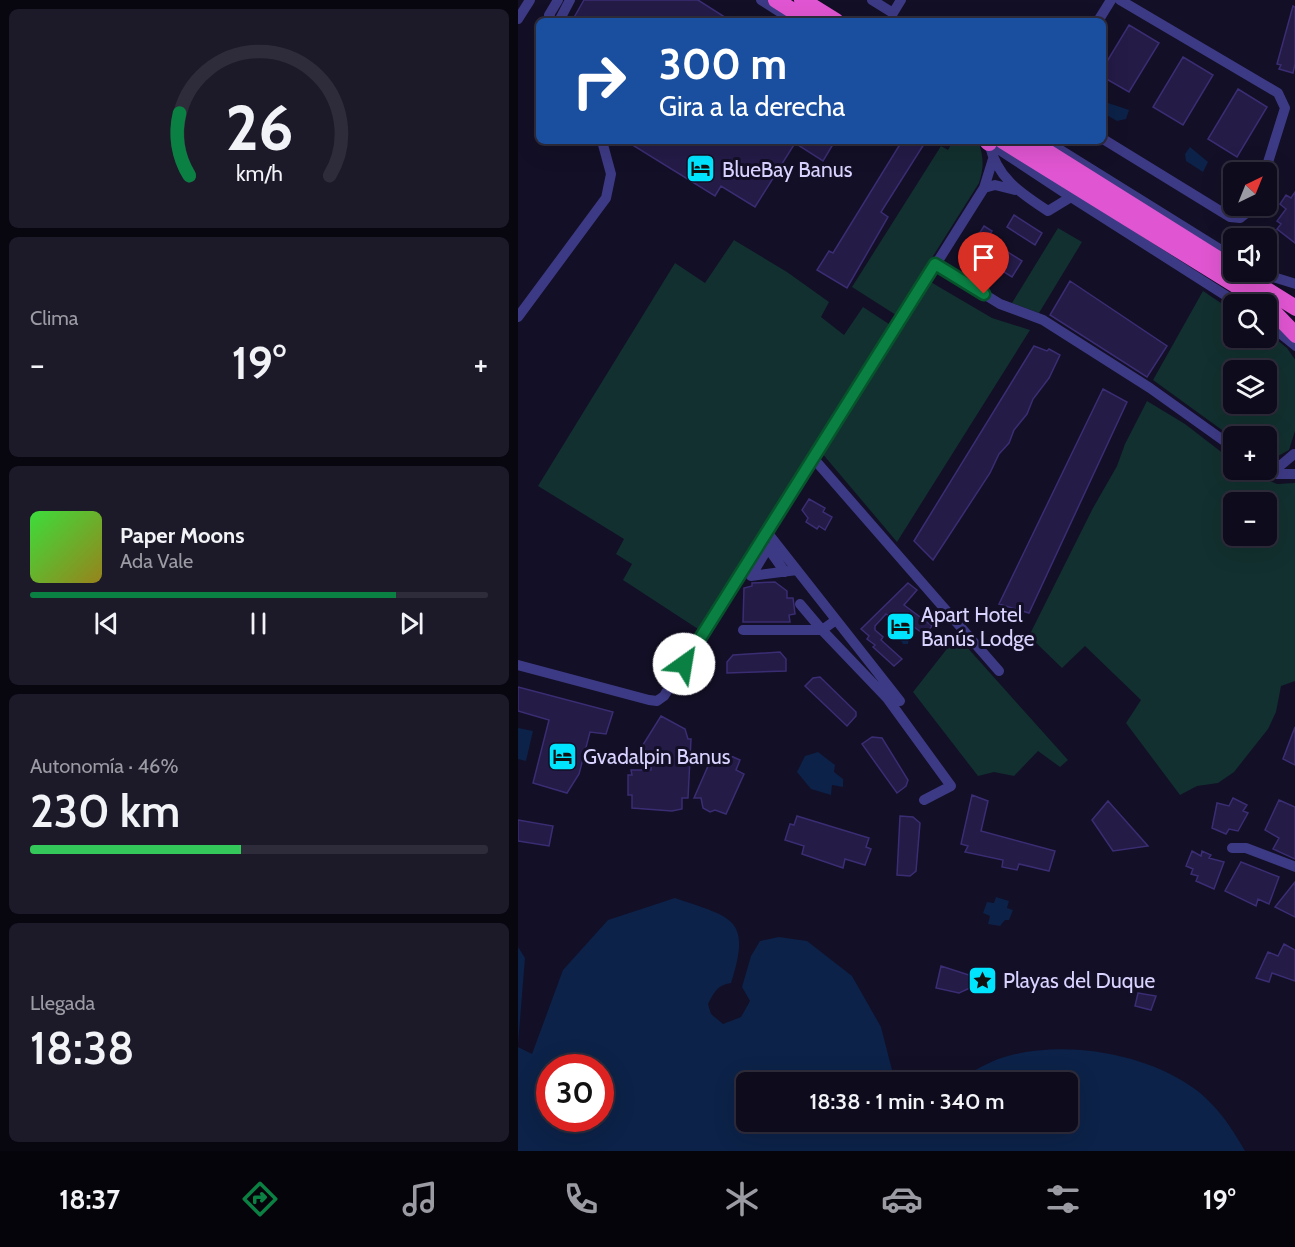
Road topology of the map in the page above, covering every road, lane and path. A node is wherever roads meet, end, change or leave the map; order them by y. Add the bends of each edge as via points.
1 (530, 0) edge
2 (558, 0) edge
3 (570, 0) edge
4 (761, 0) edge
5 (776, 0) edge
6 (802, 0) edge
7 (872, 0) edge
8 (901, 0) edge
9 (1111, 0) edge
10 (1120, 0) edge
11 (551, 18) edge
12 (561, 18) edge
13 (789, 18) edge
14 (804, 18) edge
15 (831, 18) edge
16 (1099, 18) edge
17 (518, 19) edge
18 (1106, 141) edge
19 (603, 144) edge
20 (1035, 144) edge
21 (1051, 144) edge
22 (1052, 144) edge
23 (993, 146) edge
24 (1268, 162) edge
25 (984, 188) junction
26 (1015, 190) junction
27 (1109, 190) junction
28 (1071, 197) junction
29 (1223, 214) edge
30 (1149, 215) junction
31 (1226, 216) edge
32 (1242, 216) edge
33 (1204, 240) junction
34 (1223, 251) edge
35 (1223, 262) edge
36 (935, 264) junction
37 (1277, 278) edge
38 (1254, 282) edge
39 (1295, 284) edge
40 (1223, 294) edge
41 (1242, 294) edge
42 (1295, 308) edge
43 (1277, 314) edge
44 (518, 317) edge
45 (1277, 319) edge
46 (1277, 322) edge
47 (1295, 323) edge
48 (1295, 336) edge
49 (1295, 346) edge
50 (1223, 440) edge
51 (1295, 453) edge
52 (814, 459) junction
53 (1277, 466) edge
54 (1277, 474) edge
55 (1295, 474) edge
56 (767, 532) junction
57 (797, 570) junction
58 (785, 572) dead end
59 (800, 604) dead end
60 (836, 620) junction
61 (743, 630) dead end
62 (822, 630) junction
63 (518, 665) edge
64 (999, 671) dead end
65 (900, 701) dead end
66 (924, 800) dead end
67 (1232, 848) dead end
68 (1295, 867) edge

1 - 17 street
2 - 11 street
3 - 12 street
4 - 13 street
5 - 14 highway
6 - 15 highway
7 - 8 street via 893,13
9 - 16 street
10 - 24 street via 1278,93 1285,108
18 - 29 street
19 - 44 street via 611,174 606,198
20 - 27 highway
21 - 27 highway
22 - 33 street
23 - 25 street
23 - 26 street
23 - 28 street
23 - 41 highway
25 - 26 street via 995,185
25 - 36 street
26 - 28 street via 1048,211
27 - 30 highway
28 - 40 street
30 - 33 highway
30 - 35 highway
31 - 32 street
33 - 34 street
36 - 50 street via 1000,304 1043,320
36 - 52 street
37 - 39 street
38 - 42 highway
43 - 47 highway
45 - 48 highway
46 - 49 street
51 - 53 street
52 - 56 street
52 - 64 street
54 - 55 street
56 - 57 street
56 - 63 street via 666,693 657,701
57 - 58 street
57 - 60 street
59 - 62 street
60 - 62 street
60 - 65 street
61 - 62 street
62 - 66 street via 887,698 951,786
67 - 68 street via 1246,848

